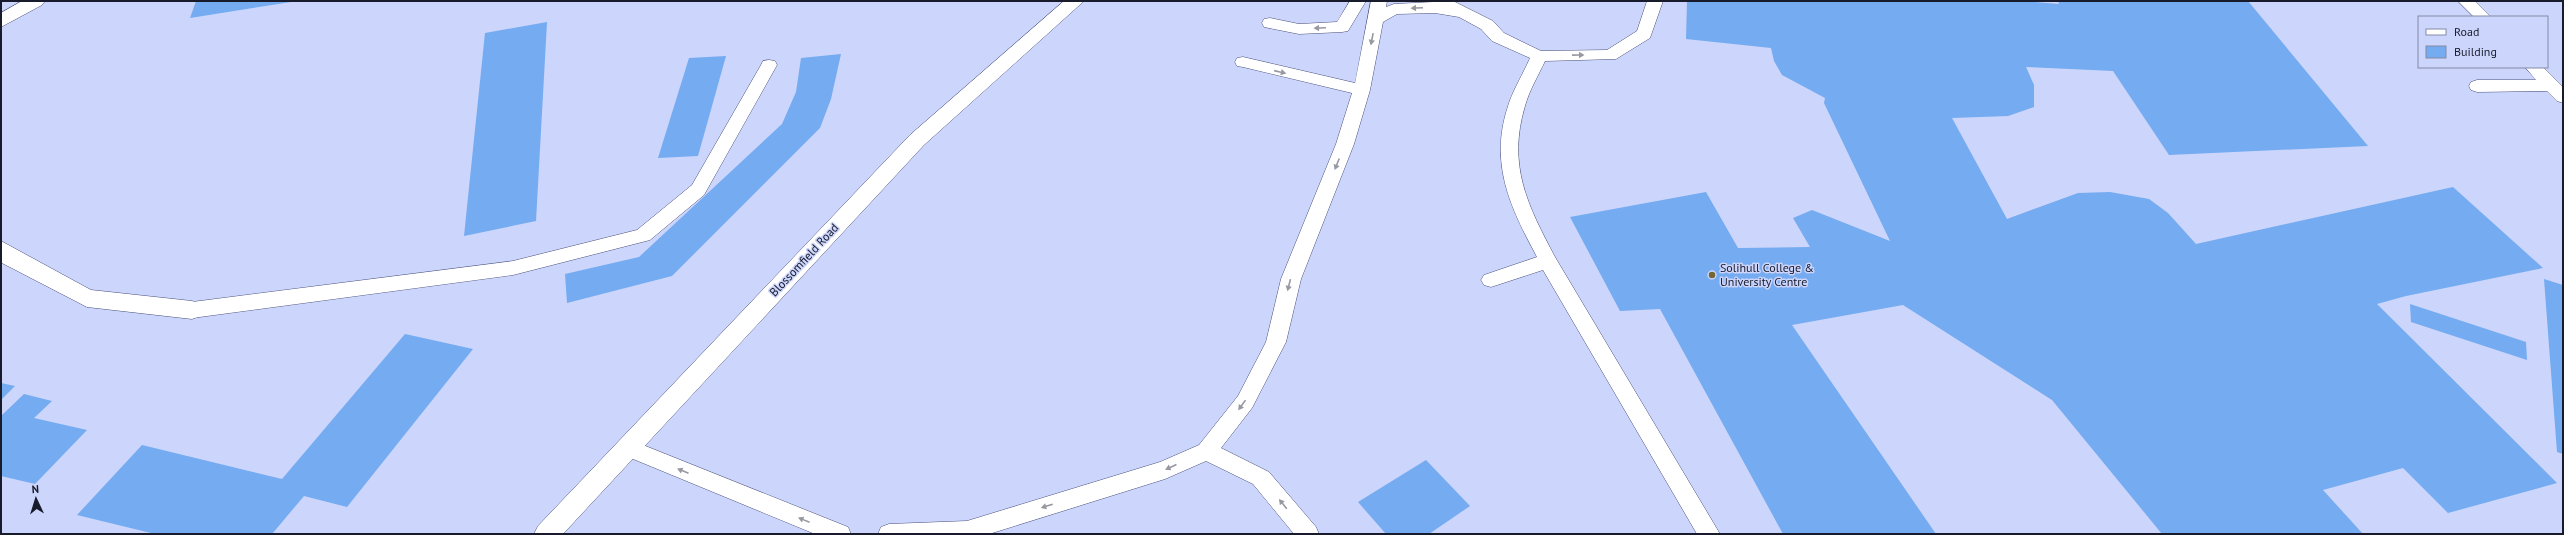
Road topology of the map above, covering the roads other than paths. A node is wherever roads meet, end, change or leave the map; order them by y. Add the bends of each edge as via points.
1 (36, 1) edge
2 (1075, 1) edge
3 (1358, 1) edge
4 (1441, 1) edge
5 (1655, 1) edge
6 (2466, 1) edge
7 (1377, 10) edge
8 (1469, 16) junction
9 (2482, 16) edge
10 (1, 20) edge
11 (1270, 22) dead end
12 (1539, 56) junction
13 (1243, 62) dead end
14 (769, 65) dead end
15 (2534, 68) edge
16 (2551, 85) junction
17 (2477, 86) dead end
18 (1362, 90) junction
19 (2563, 97) edge
20 (1, 249) edge
21 (1548, 261) junction
22 (1491, 280) dead end
23 (192, 310) joint
24 (628, 448) junction
25 (1206, 451) junction
26 (547, 534) edge
27 (840, 534) edge
28 (889, 534) edge
29 (1308, 534) edge
30 (1710, 534) edge

1 - 10 main road
2 - 24 main road, Blossomfield Road via 917,140
3 -> 11 lane via 1342,27 1299,29
4 - 8 lane
12 -> 5 lane via 1610,55 1644,34
6 - 9 lane
8 -> 7 lane via 1435,8
7 -> 18 lane
8 - 12 lane via 1487,26 1498,37
12 - 21 lane via 1516,106 1508,158 1521,210
13 -> 18 lane
14 - 23 lane via 698,190 643,235 514,268
15 - 16 lane
16 - 17 lane
16 - 19 lane
18 -> 25 lane via 1345,144 1291,278 1276,342 1245,402
20 - 23 main road via 10,257 87,298
21 - 22 lane
21 - 30 lane
24 - 26 main road, Blossomfield Road
27 -> 24 lane
25 -> 28 lane via 1165,470 967,531
29 -> 25 lane via 1261,478

